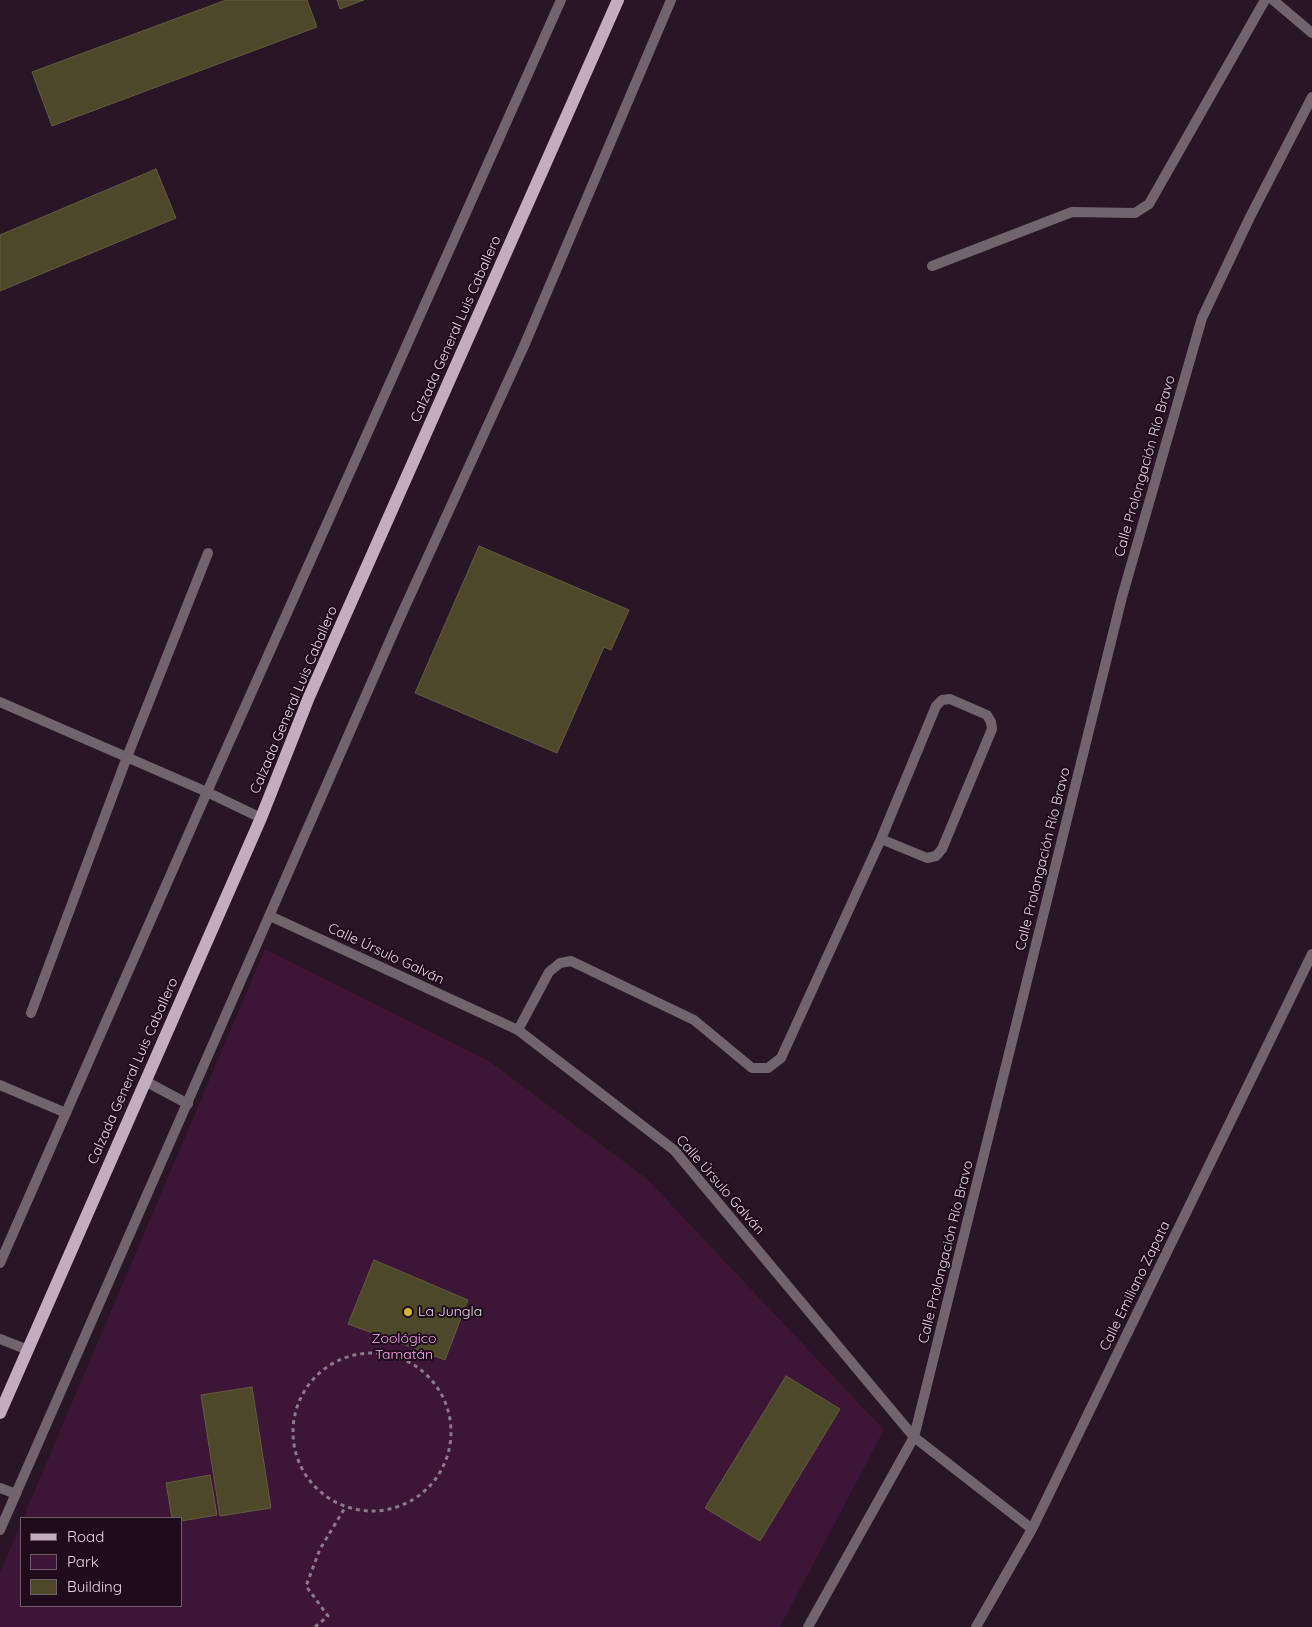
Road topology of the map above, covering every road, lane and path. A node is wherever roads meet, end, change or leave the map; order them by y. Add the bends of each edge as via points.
1 (561, 0) edge
2 (618, 0) edge
3 (671, 0) edge
4 (1264, 0) edge
5 (1273, 0) edge
6 (1312, 32) edge
7 (1312, 97) edge
8 (932, 266) dead end
9 (208, 554) dead end
10 (0, 702) edge
11 (128, 756) junction
12 (207, 792) junction
13 (261, 818) junction
14 (880, 839) junction
15 (270, 916) junction
16 (1312, 954) edge
17 (31, 1013) dead end
18 (518, 1030) junction
19 (145, 1081) junction
20 (0, 1085) edge
21 (188, 1104) junction
22 (66, 1113) junction
23 (0, 1263) edge
24 (0, 1339) edge
25 (28, 1350) junction
26 (0, 1413) edge
27 (914, 1436) junction
28 (0, 1488) edge
29 (16, 1494) junction
30 (346, 1506) junction
31 (1032, 1529) junction
32 (0, 1530) edge
33 (315, 1627) edge
34 (808, 1627) edge
35 (976, 1627) edge

1 - 12 street
2 - 13 main road, Calzada General Luis Caballero via 309,697
3 - 15 street via 524,346 398,622
4 - 8 street via 1150,204 1135,213 1072,212
5 - 6 street
7 - 27 street, Calle Prolongación Río Bravo via 1202,318 1122,597
9 - 11 street
10 - 11 street
11 - 12 street
11 - 17 street
12 - 13 street
12 - 22 street
13 - 19 main road, Calzada General Luis Caballero
14 - 14 street via 936,706 942,700 950,699 987,715 992,729 942,849 936,856 927,858
14 - 18 street via 781,1058 768,1068 752,1068 694,1020 571,961 560,963 549,972
15 - 18 street, Calle Úrsulo Galván
15 - 21 street
16 - 31 street, Calle Emiliano Zapata
18 - 27 street, Calle Úrsulo Galván via 674,1150
19 - 21 street
19 - 25 main road, Calzada General Luis Caballero
20 - 22 street
21 - 29 street
22 - 23 street
24 - 25 street
25 - 26 main road, Calzada General Luis Caballero
27 - 31 street, Calle Úrsulo Galván
27 - 34 street, Calle Prolongación Río Bravo
28 - 29 street
29 - 32 street
30 - 30 path via 370,1511 394,1507 416,1497 434,1480 446,1458 451,1434 448,1410 436,1385 417,1366 393,1355 366,1352 340,1359 317,1374 298,1404 293,1421 294,1448 304,1473 322,1493
30 - 33 path via 320,1549 306,1586 328,1616
31 - 35 street, Calle Emiliano Zapata

